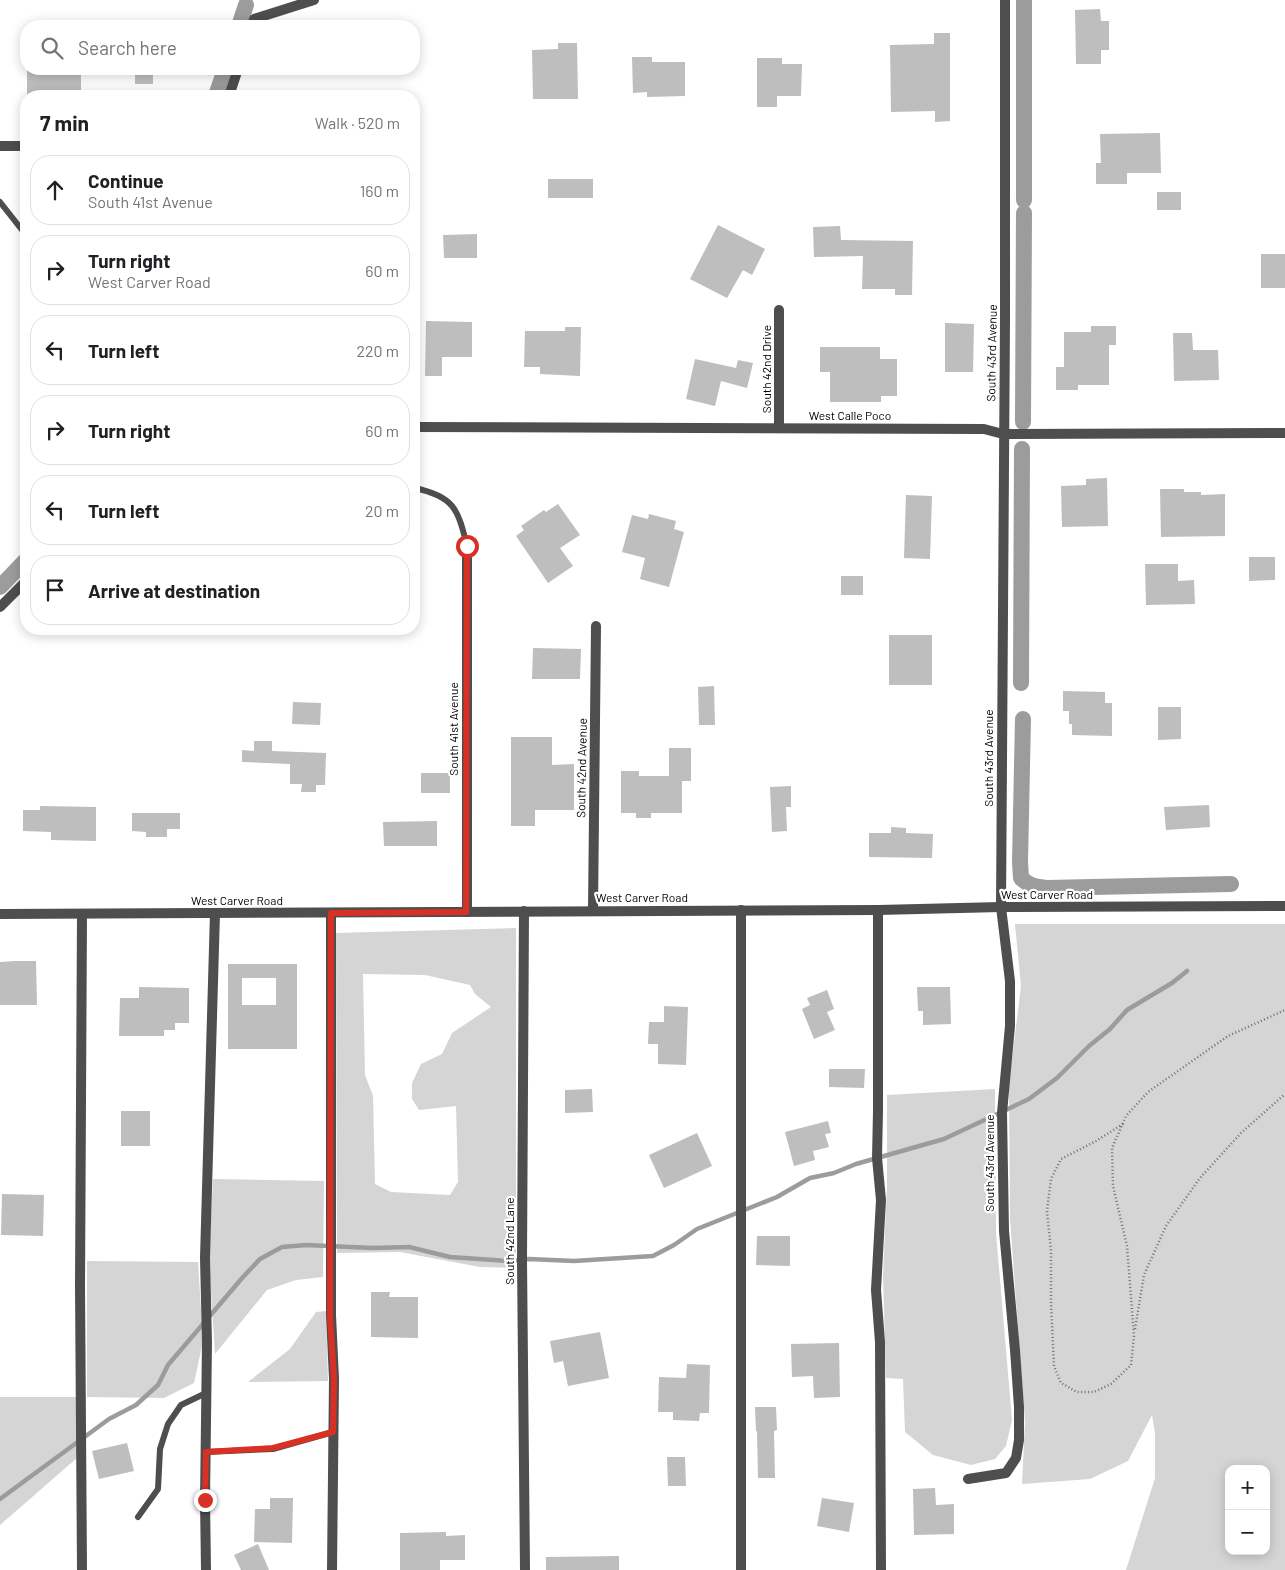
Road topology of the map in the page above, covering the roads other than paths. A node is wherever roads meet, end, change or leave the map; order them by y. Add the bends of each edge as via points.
1 (314, 0) edge
2 (1005, 0) edge
3 (261, 20) edge
4 (236, 75) edge
5 (231, 90) edge
6 (0, 146) edge
7 (20, 146) edge
8 (0, 202) edge
9 (20, 227) edge
10 (779, 310) dead end
11 (420, 427) edge
12 (779, 428) junction
13 (1285, 433) edge
14 (1003, 434) junction
15 (420, 490) edge
16 (467, 546) joint
17 (20, 587) edge
18 (0, 606) edge
19 (596, 626) dead end
20 (1285, 906) edge
21 (1000, 907) junction
22 (741, 910) junction
23 (878, 910) junction
24 (524, 911) junction
25 (592, 911) junction
26 (466, 912) junction
27 (215, 913) junction
28 (331, 913) junction
29 (0, 914) edge
30 (82, 914) junction
31 (206, 1393) junction
32 (333, 1432) junction
33 (206, 1452) junction
34 (968, 1479) dead end
35 (138, 1517) dead end
36 (82, 1570) edge
37 (206, 1570) edge
38 (332, 1570) edge
39 (525, 1570) edge
40 (741, 1570) edge
41 (882, 1570) edge

1 - 3 street
2 - 14 street, South 43rd Avenue
4 - 5 street
6 - 7 street
8 - 9 lane
10 - 12 street, South 42nd Drive
11 - 12 street, West Calle Poco
12 - 14 street, West Calle Poco via 984,429
13 - 14 street, West Calle Poco
14 - 21 street, South 43rd Avenue
15 - 16 lane via 446,498 460,518
16 - 26 street, South 41st Avenue
17 - 18 street
19 - 25 street, South 42nd Avenue
20 - 21 street, West Carver Road
21 - 23 street, West Carver Road
21 - 34 street, South 43rd Avenue via 1010,981 1010,1026 1002,1113 1004,1231 1019,1440 1016,1458 1006,1473
22 - 23 street, West Carver Road
22 - 25 street, West Carver Road
22 - 40 street
23 - 41 street via 877,1158 881,1200 876,1290 880,1342
24 - 25 street, West Carver Road
24 - 26 street, West Carver Road
24 - 39 street, South 42nd Lane via 522,1260
26 - 28 street, West Carver Road
27 - 28 street, West Carver Road
27 - 30 street, West Carver Road
27 - 31 street via 205,1258
28 - 32 street via 330,1315
29 - 30 street, West Carver Road
30 - 36 street
31 - 33 street
31 - 35 lane via 181,1405 168,1424 160,1449 158,1489
32 - 33 lane via 273,1448
32 - 38 street
33 - 37 street

